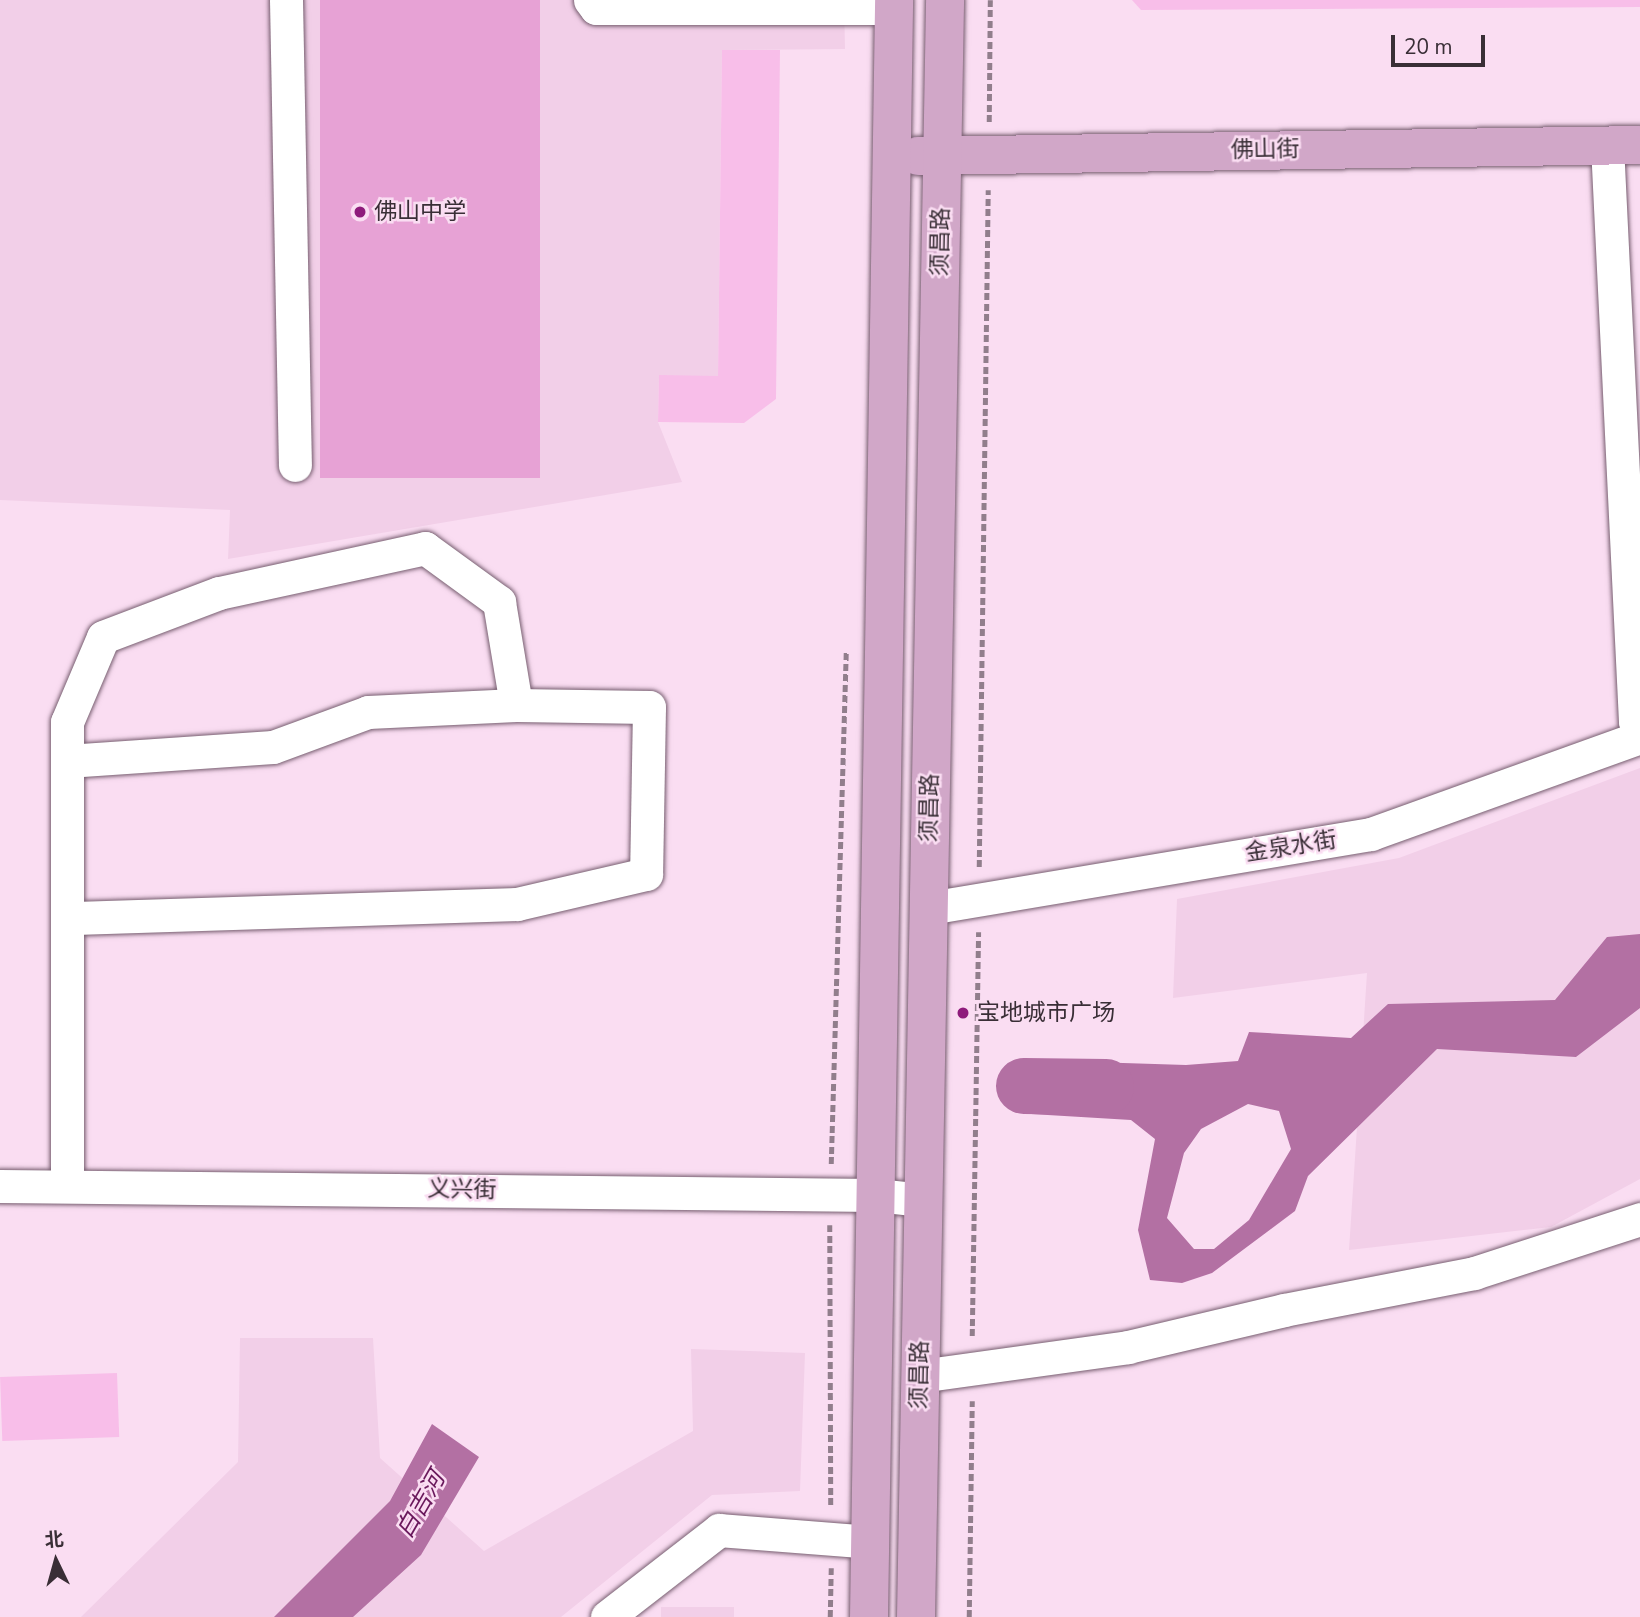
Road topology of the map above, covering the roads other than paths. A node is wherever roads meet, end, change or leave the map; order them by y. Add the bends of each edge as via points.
1 (286, 0) edge
2 (590, 0) edge
3 (945, 0) edge
4 (893, 4) edge
5 (1623, 145) edge
6 (942, 154) junction
7 (891, 158) junction
8 (295, 465) dead end
9 (516, 705) junction
10 (1640, 729) edge
11 (1640, 737) edge
12 (67, 761) junction
13 (929, 908) junction
14 (67, 918) junction
15 (0, 1186) edge
16 (67, 1186) junction
17 (876, 1195) junction
18 (923, 1200) junction
19 (1640, 1219) edge
20 (920, 1376) junction
21 (870, 1542) junction
22 (646, 1602) edge
23 (607, 1617) edge
24 (869, 1617) edge
25 (916, 1617) edge

1 - 8 street
2 - 4 street via 596,8
3 - 6 main road, 须昌路
4 - 7 main road, 须昌路
5 - 6 main road, 佛山街
5 - 10 street via 1635,721
6 - 7 main road, 佛山街
6 - 13 main road, 须昌路
7 - 17 main road, 须昌路
9 - 12 street via 368,712 273,747
9 - 12 street via 499,602 425,548 219,593 103,636 67,722
9 - 14 street via 649,707 646,874 517,904
11 - 13 street, 金泉水街 via 1371,834
12 - 14 street
13 - 18 main road, 须昌路
14 - 16 street
15 - 16 street, 义兴街
16 - 17 street, 义兴街
17 - 18 street, 义兴街
17 - 21 main road, 须昌路
18 - 20 main road, 须昌路
19 - 20 street via 1474,1273 1284,1310 1128,1347
20 - 25 main road, 须昌路
21 - 22 street via 719,1530
21 - 24 main road, 须昌路
22 - 23 street

